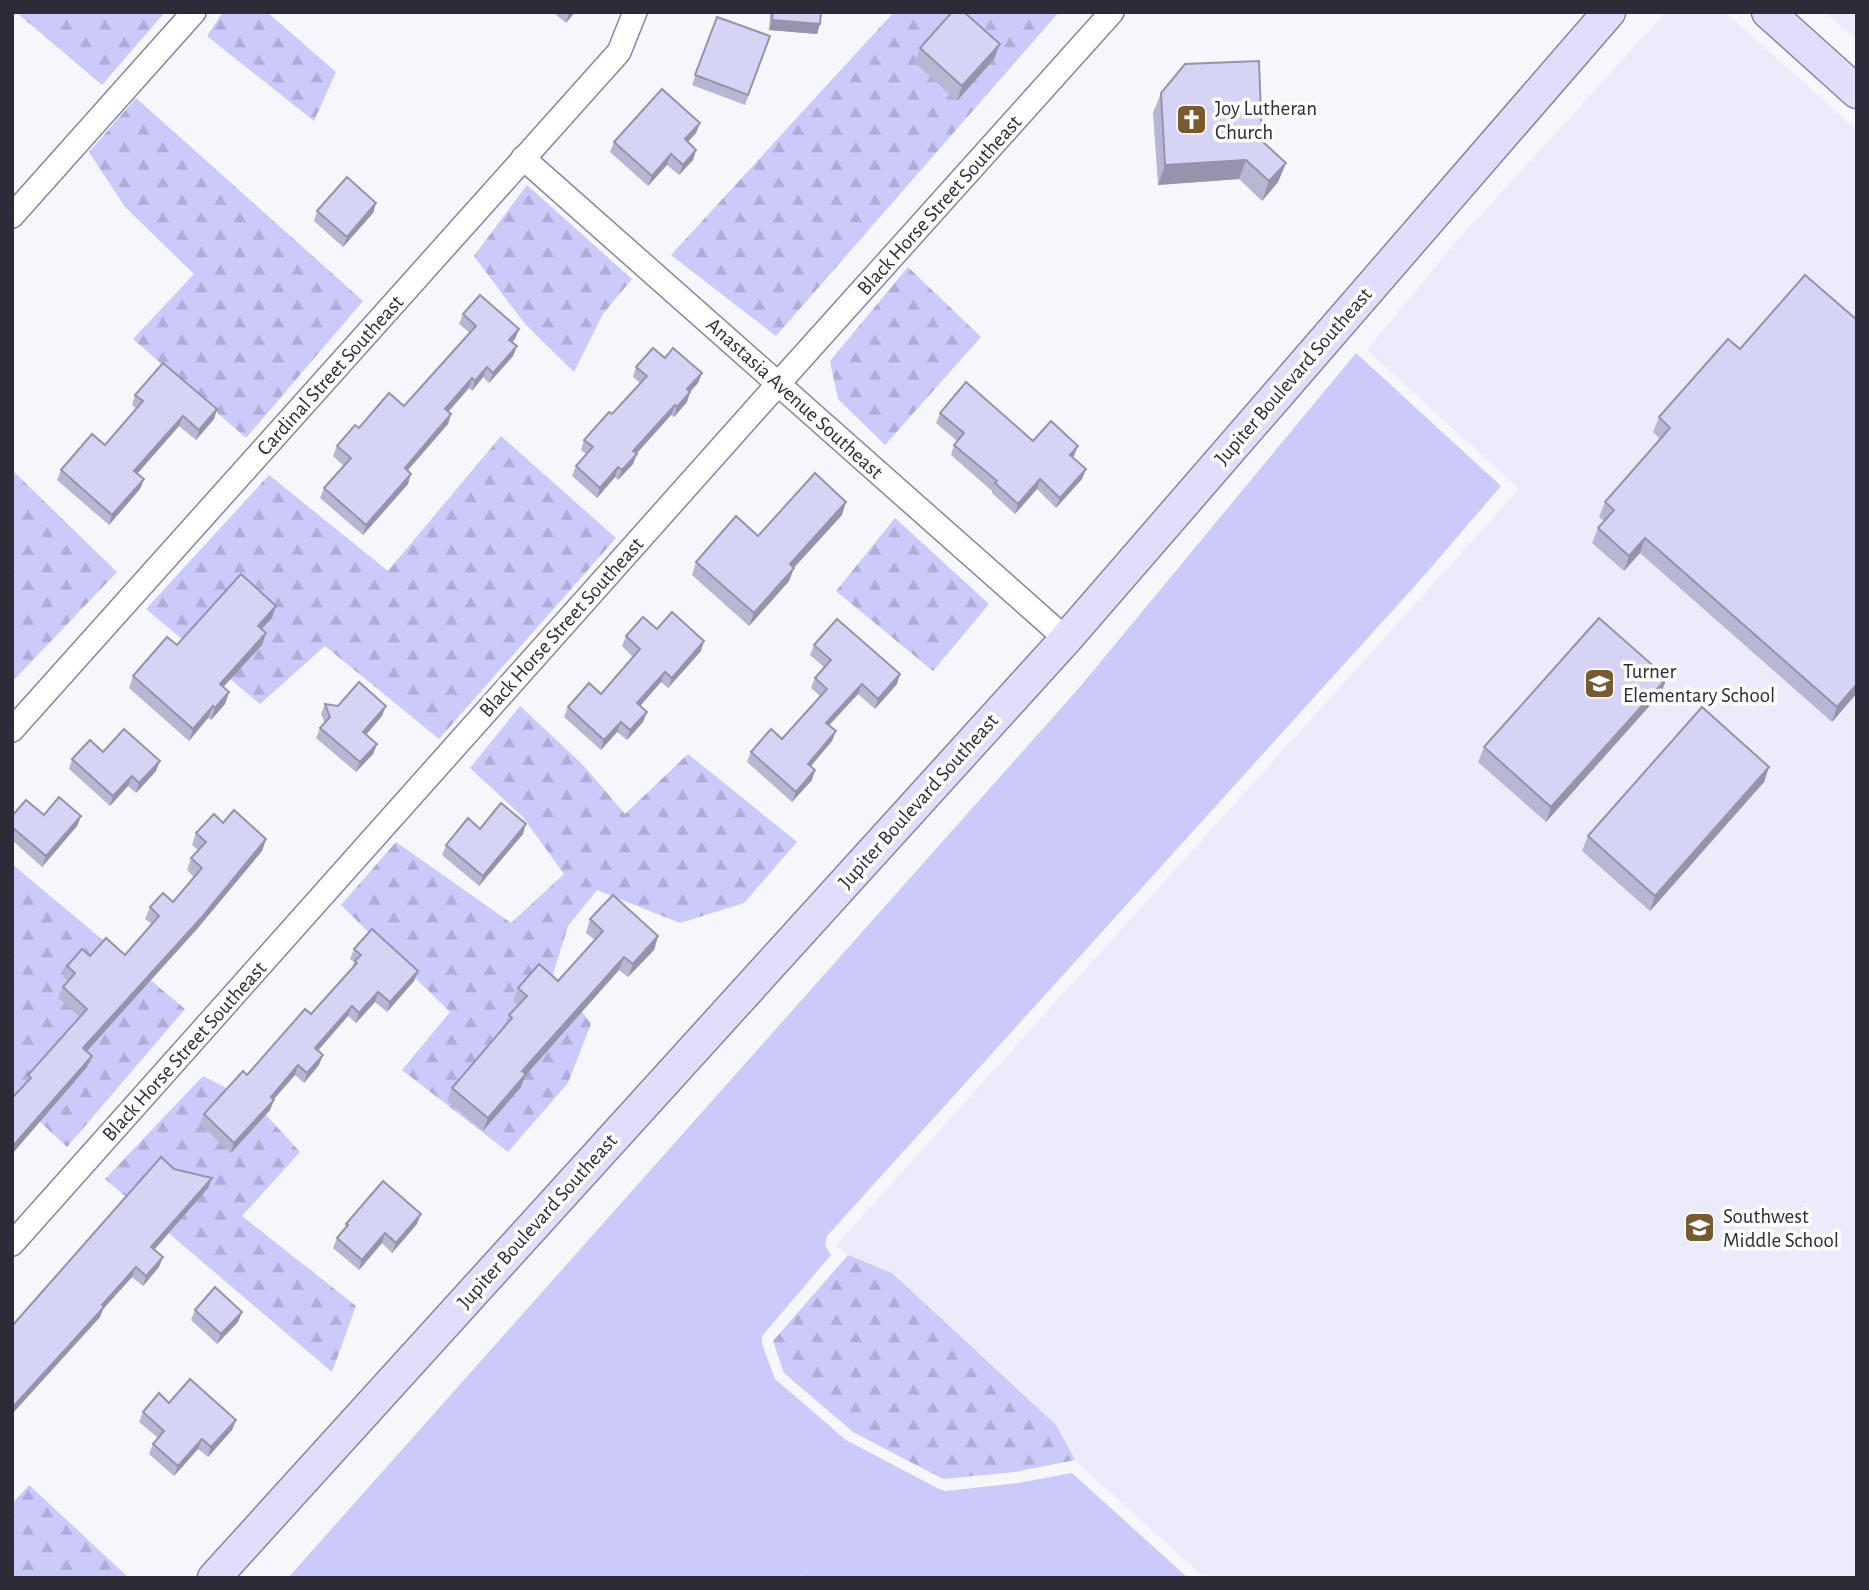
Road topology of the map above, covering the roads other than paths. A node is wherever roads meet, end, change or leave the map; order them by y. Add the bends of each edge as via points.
1 (194, 12) edge
2 (635, 12) edge
3 (1112, 12) edge
4 (1609, 12) edge
5 (1768, 12) edge
6 (1857, 92) edge
7 (523, 158) junction
8 (12, 216) edge
9 (778, 384) junction
10 (1066, 639) junction
11 (12, 730) edge
12 (12, 1244) edge
13 (214, 1578) edge

1 - 8 street
2 - 7 street, Cardinal Street Southeast via 619,52
3 - 9 street, Black Horse Street Southeast
4 - 10 street, Jupiter Boulevard Southeast
5 - 6 street
7 - 9 street, Anastasia Avenue Southeast
7 - 11 street, Cardinal Street Southeast
9 - 10 street, Anastasia Avenue Southeast
9 - 12 street, Black Horse Street Southeast
10 - 13 street, Jupiter Boulevard Southeast

